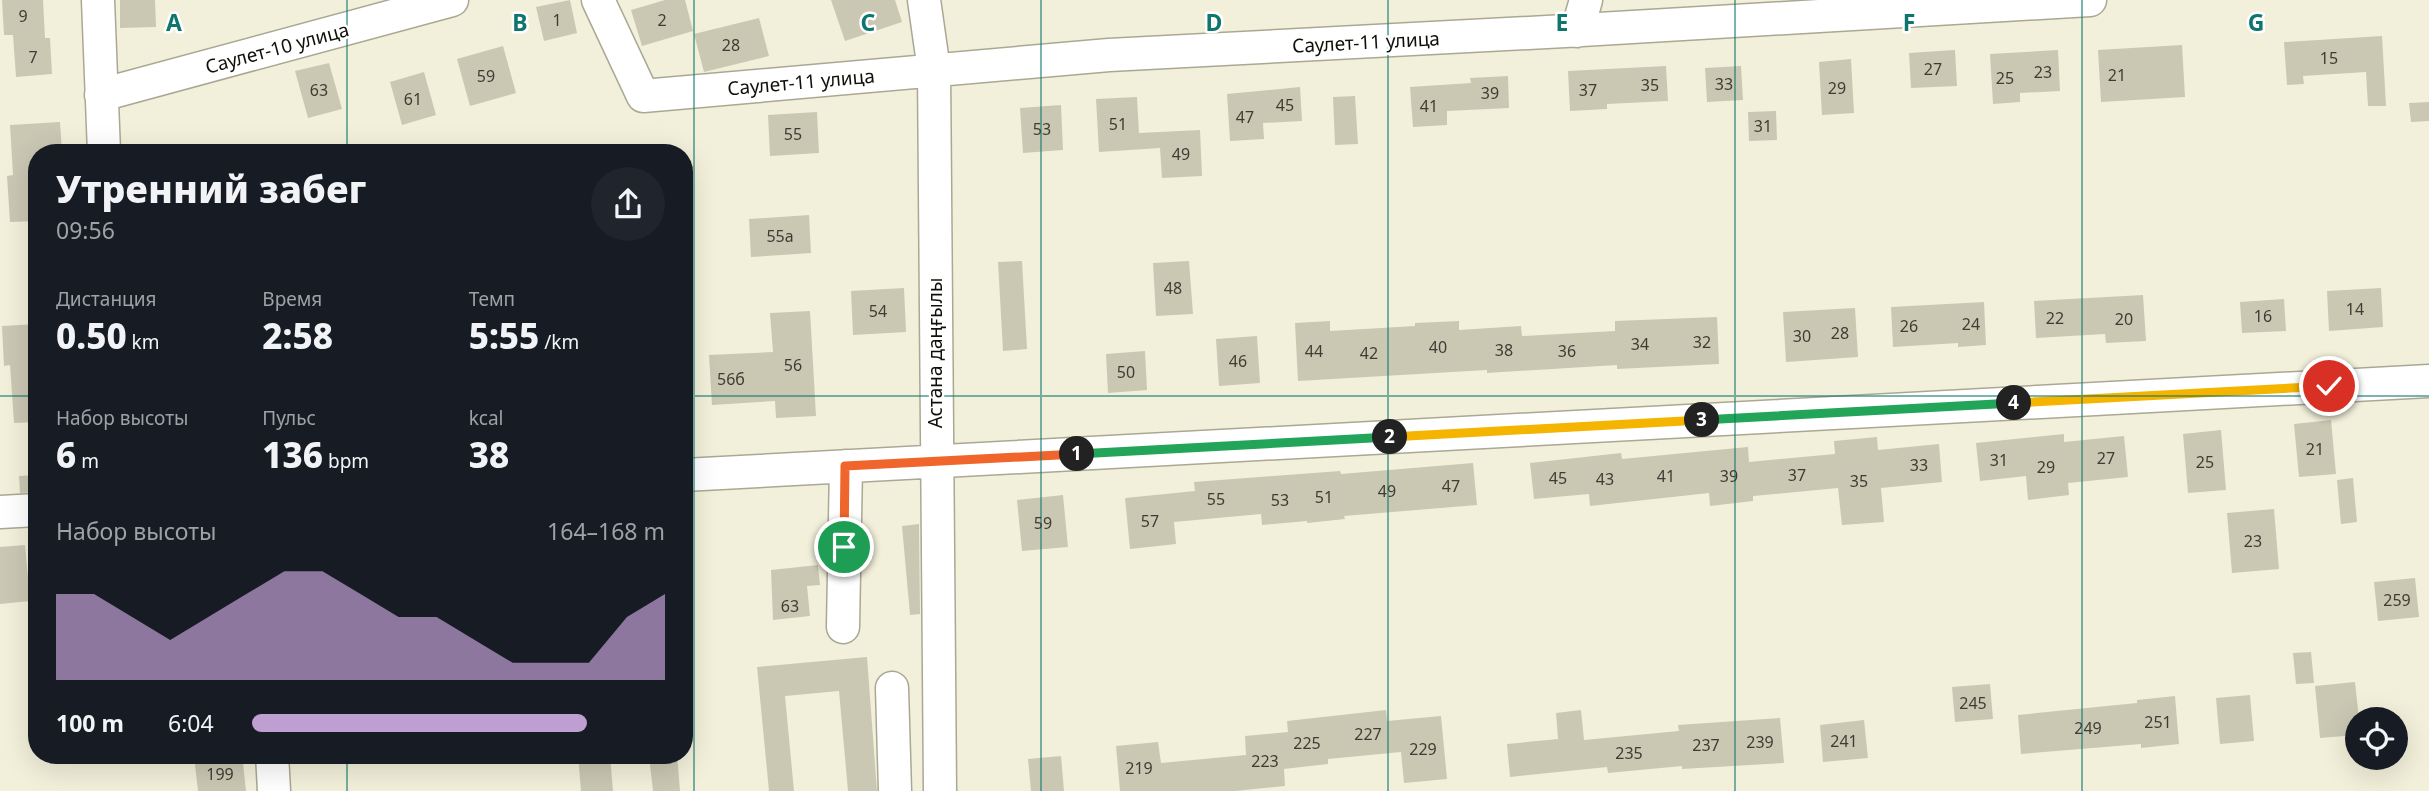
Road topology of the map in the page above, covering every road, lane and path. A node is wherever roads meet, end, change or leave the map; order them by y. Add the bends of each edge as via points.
1 (98, 0) edge
2 (452, 0) edge
3 (598, 0) edge
4 (924, 0) edge
5 (1586, 0) edge
6 (2090, 0) edge
7 (1980, 4) edge
8 (1577, 31) junction
9 (934, 70) junction
10 (102, 95) junction
11 (104, 144) edge
12 (2429, 381) edge
13 (936, 462) junction
14 (845, 466) junction
15 (693, 474) edge
16 (28, 510) edge
17 (0, 512) edge
18 (843, 627) dead end
19 (892, 688) dead end
20 (273, 764) edge
21 (274, 791) edge
22 (895, 791) edge
23 (940, 791) edge

1 - 10 street
2 - 10 street, Саулет-10 улица
3 - 9 street, Саулет-11 улица via 643,96
4 - 9 street, Астана даңғылы
5 - 8 street
6 - 7 street, Саулет-11 улица
7 - 8 street, Саулет-11 улица
8 - 9 street, Саулет-11 улица via 1109,55
9 - 13 street, Астана даңғылы
10 - 11 street
12 - 13 street
13 - 14 street
13 - 23 street, Астана даңғылы
14 - 15 street
14 - 18 street
16 - 17 street
19 - 22 street
20 - 21 street

